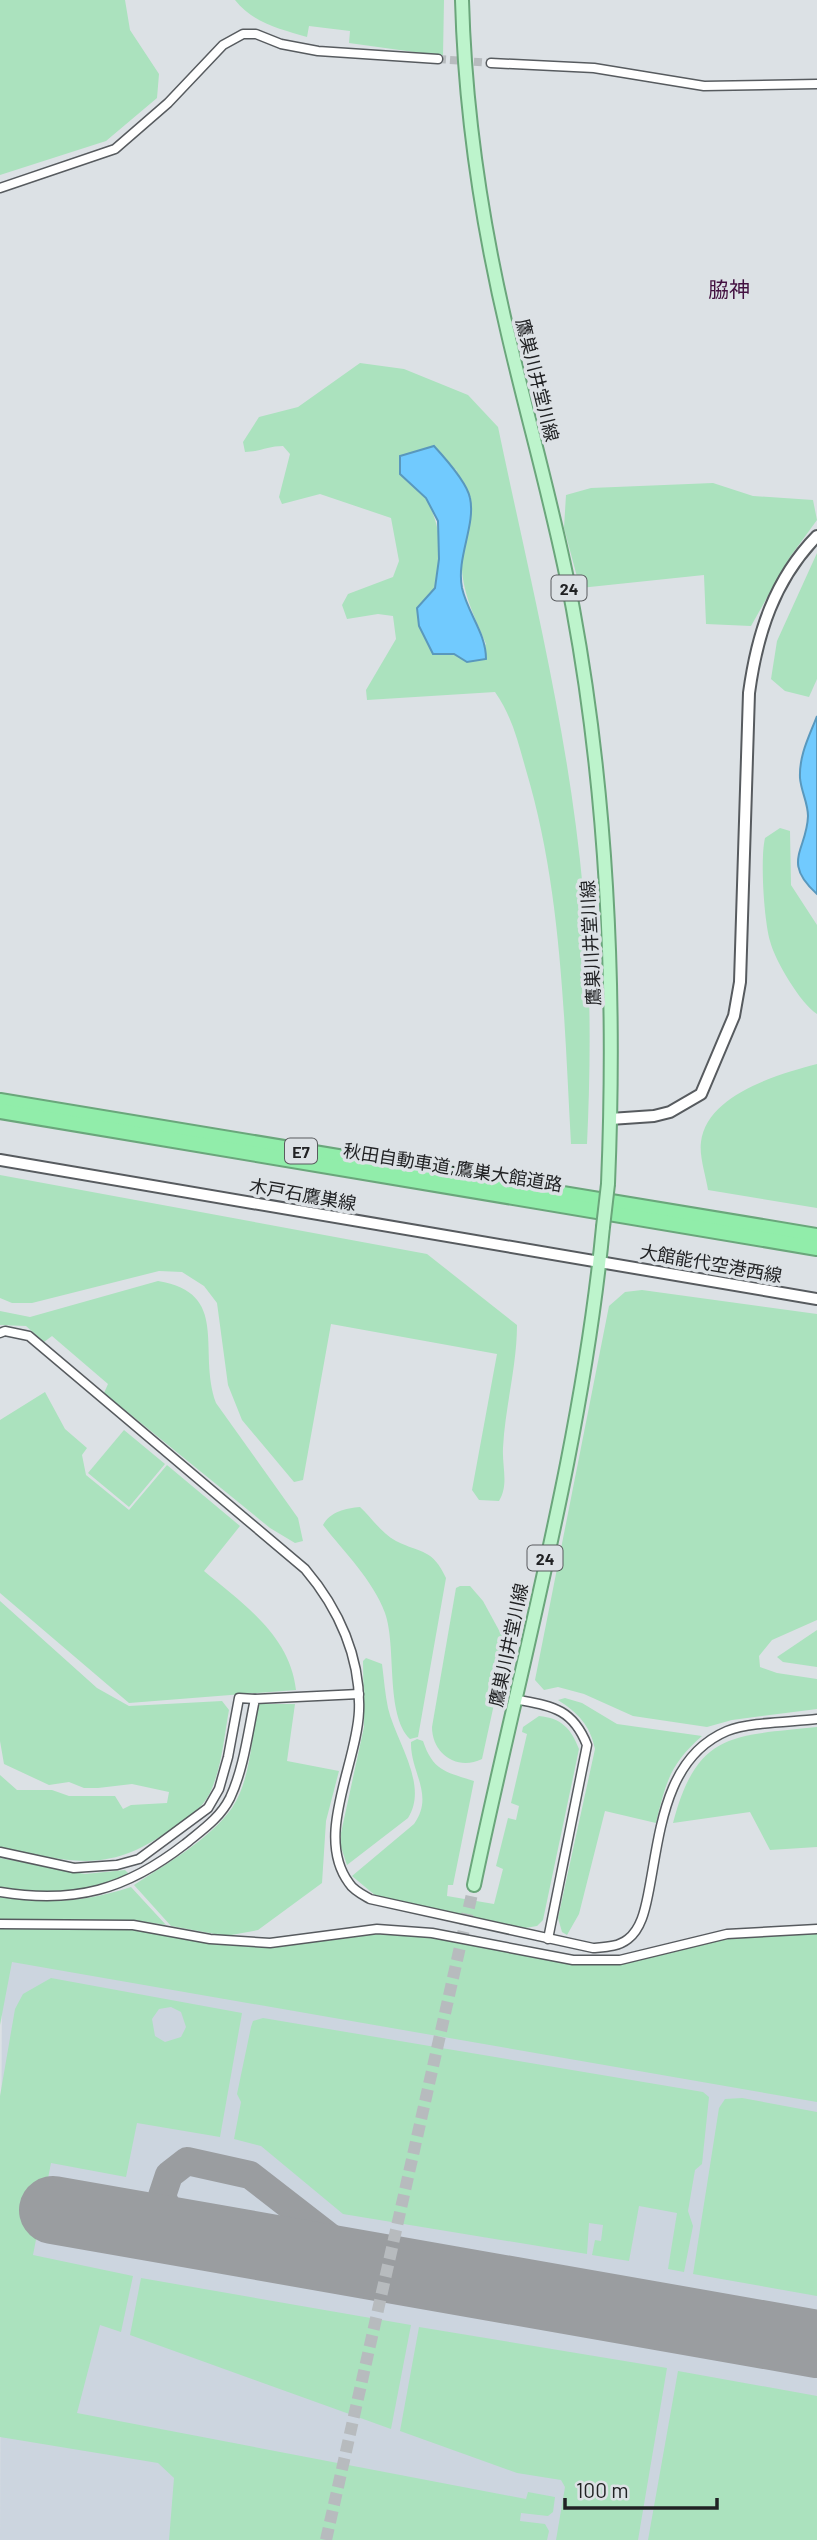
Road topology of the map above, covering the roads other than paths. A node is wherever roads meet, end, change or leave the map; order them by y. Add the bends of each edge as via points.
1 (462, 0) edge
2 (438, 59) tunnel mouth
3 (491, 63) tunnel mouth
4 (817, 84) edge
5 (0, 188) edge
6 (817, 536) edge
7 (0, 1101) edge
8 (0, 1111) edge
9 (610, 1119) junction
10 (0, 1160) edge
11 (817, 1237) edge
12 (817, 1248) edge
13 (600, 1262) junction
14 (817, 1299) edge
15 (0, 1333) edge
16 (359, 1693) junction
17 (255, 1699) junction
18 (514, 1699) junction
19 (817, 1719) edge
20 (0, 1852) edge
21 (474, 1885) tunnel mouth
22 (0, 1892) edge
23 (0, 1924) edge
24 (817, 1929) edge
25 (548, 1939) junction

1 - 9 main road, 鷹巣川井堂川線 / 24 via 463,44 486,228 585,676 609,910
2 - 5 street via 318,51 243,34 223,45 168,103 115,149
3 - 4 street via 594,68 704,86
6 - 9 main road via 793,561 755,648 749,693 740,982 734,1016 701,1094 670,1112
7 - 11 highway, 秋田自動車道;鷹巣大館道路 / E7
8 - 12 highway, 秋田自動車道;鷹巣大館道路 / E7
9 - 13 main road, 鷹巣川井堂川線 / 24, bridge
10 - 13 main road, 木戸石鷹巣線
13 - 14 main road, 大館能代空港西線
13 - 18 main road, 鷹巣川井堂川線 / 24 via 570,1447
15 - 16 street via 29,1336 305,1569 335,1609 346,1633
16 - 17 street
16 - 25 street via 359,1715 334,1839 336,1858 349,1884 370,1899
17 - 20 street via 239,1698 228,1758 208,1808 139,1859 74,1868
17 - 22 street via 229,1800 212,1823 175,1852 127,1882 95,1892 58,1897
18 - 21 main road, 鷹巣川井堂川線 / 24
18 - 25 street via 570,1716 587,1745
19 - 25 street via 729,1730 702,1745 676,1777 638,1927 614,1946 593,1948
23 - 24 street via 133,1925 270,1944 377,1929 432,1933 573,1960 620,1960 727,1934

